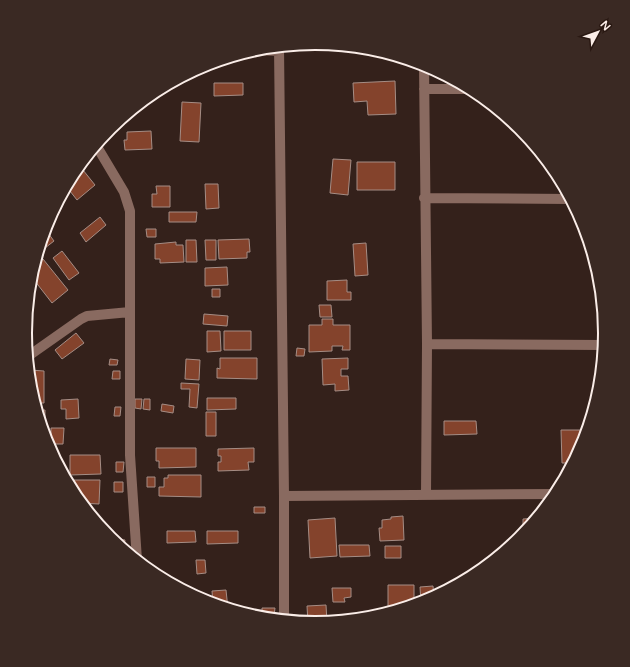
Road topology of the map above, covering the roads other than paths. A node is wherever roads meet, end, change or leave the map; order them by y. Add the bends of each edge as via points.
1 (279, 53) edge
2 (424, 72) edge
3 (424, 89) junction
4 (458, 89) edge
5 (99, 151) edge
6 (424, 198) junction
7 (564, 199) edge
8 (130, 312) junction
9 (426, 344) junction
10 (597, 345) edge
11 (33, 353) edge
12 (548, 494) edge
13 (426, 495) junction
14 (284, 496) junction
15 (137, 553) edge
16 (284, 615) edge

1 - 14 street
2 - 3 street
3 - 4 street
3 - 6 street
5 - 8 street via 124,192 130,211
6 - 7 street
6 - 9 street
8 - 11 street via 87,316
8 - 15 street via 130,455
9 - 10 street
9 - 13 street
12 - 13 street
13 - 14 street
14 - 16 street

